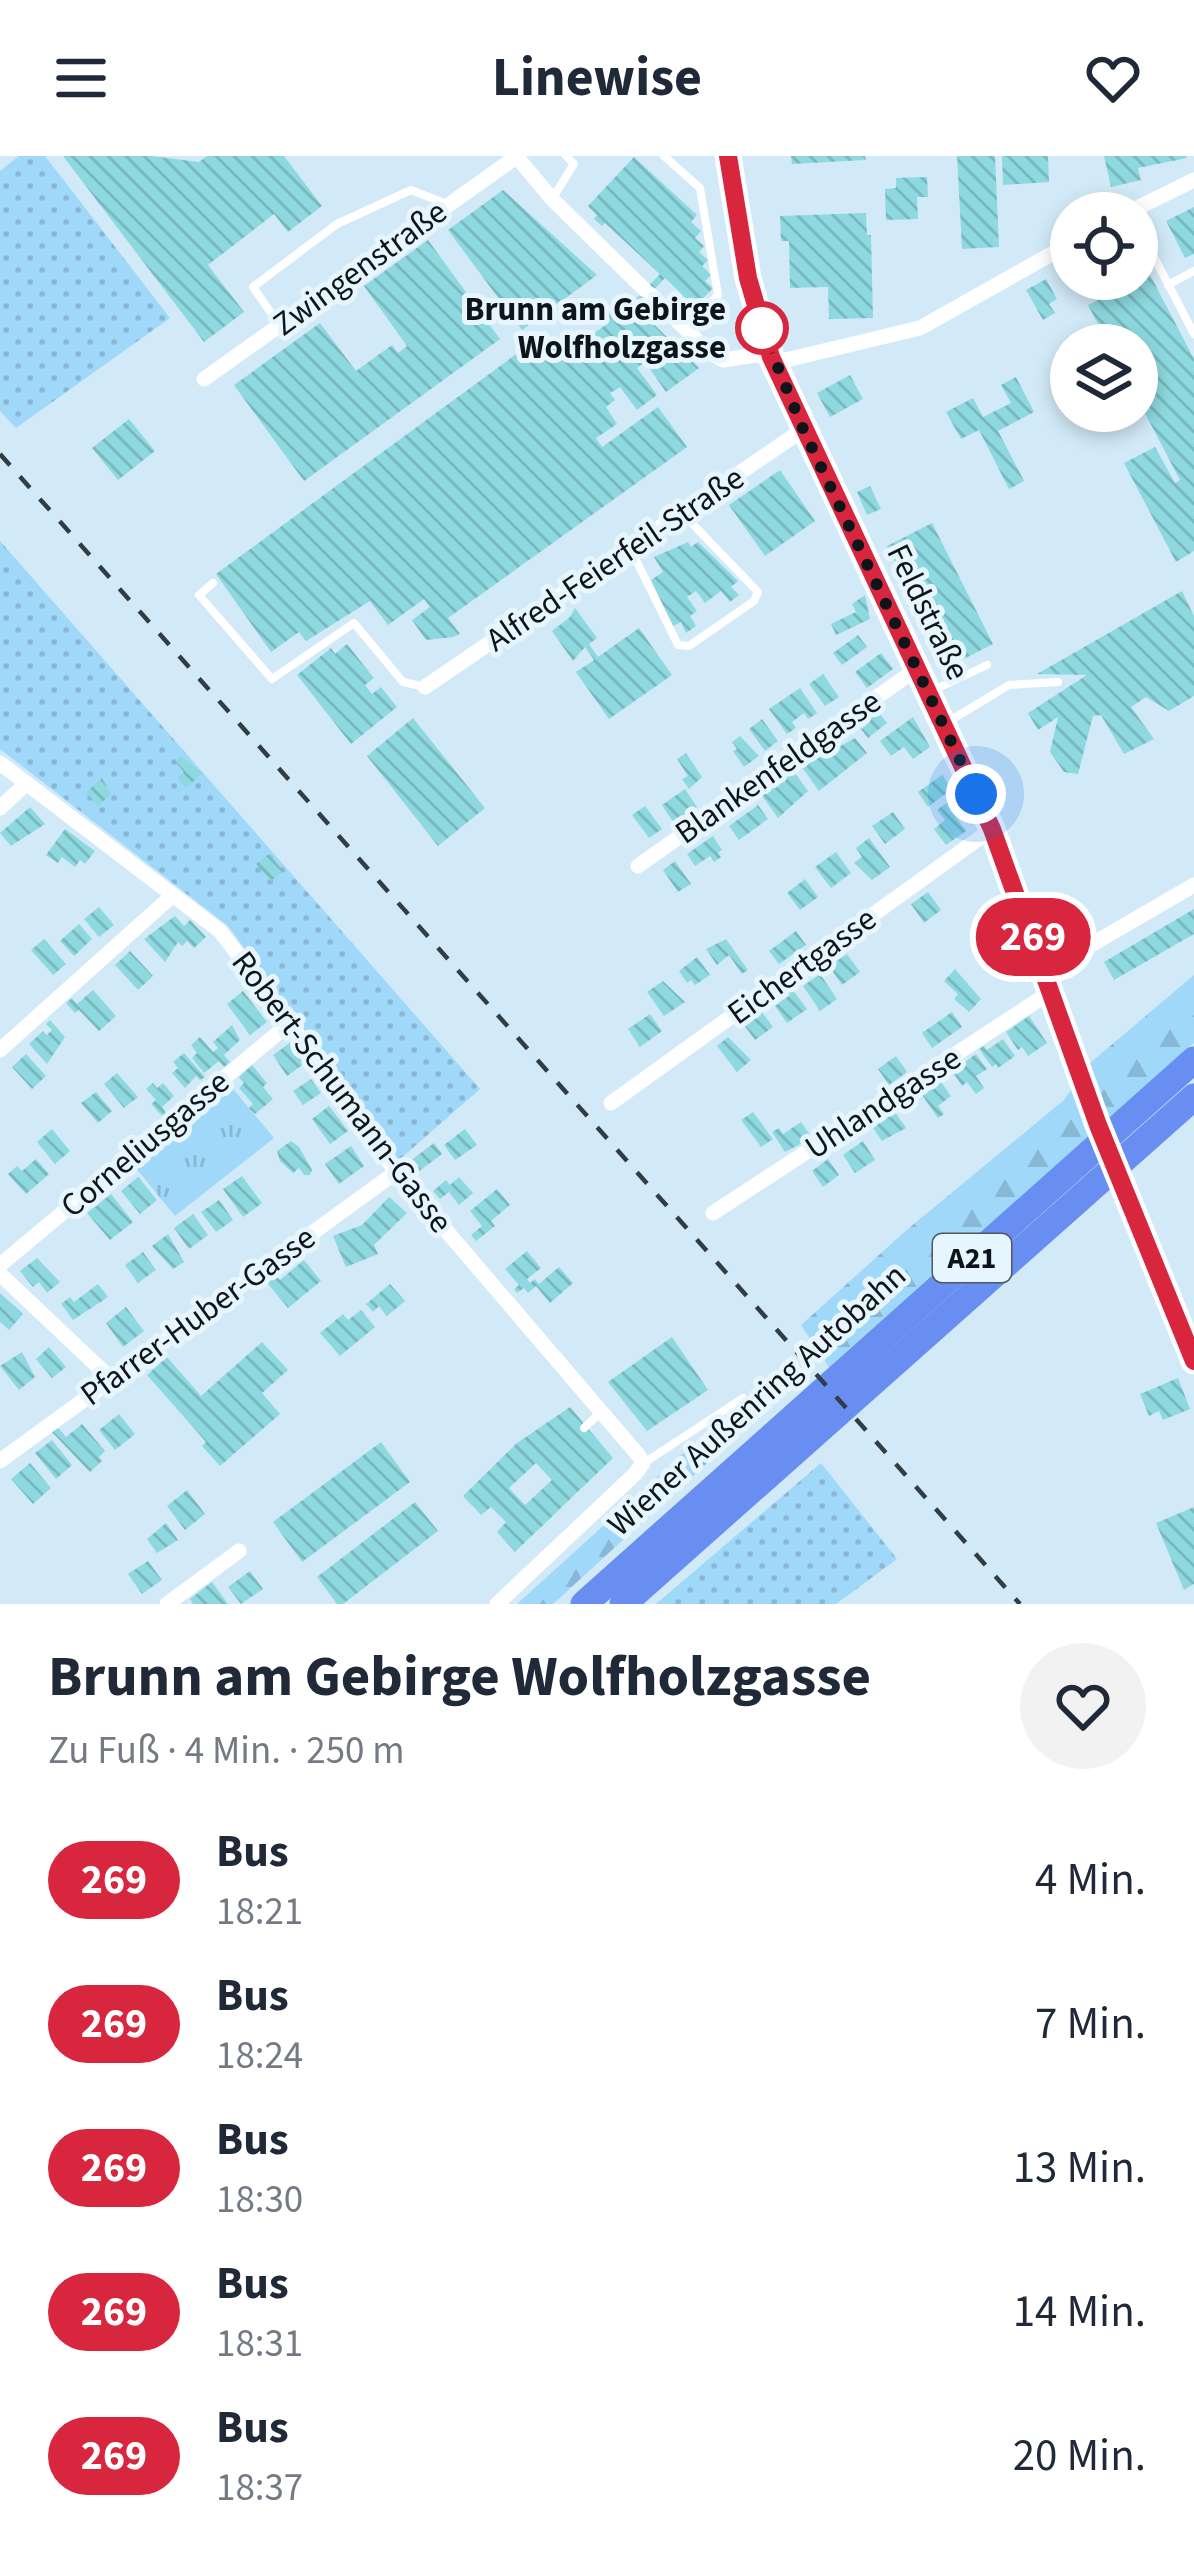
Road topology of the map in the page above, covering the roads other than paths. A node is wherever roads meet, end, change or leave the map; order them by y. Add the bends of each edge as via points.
1 (516, 156) edge
2 (566, 156) edge
3 (664, 156) edge
4 (728, 156) edge
5 (1194, 180) edge
6 (552, 200) junction
7 (1158, 200) edge
8 (448, 204) junction
9 (1050, 255) edge
10 (1158, 266) edge
11 (1194, 271) edge
12 (1168, 285) junction
13 (280, 326) junction
14 (685, 329) junction
15 (1194, 334) edge
16 (771, 357) junction
17 (204, 380) dead end
18 (803, 429) junction
19 (682, 513) junction
20 (630, 548) junction
21 (213, 583) dead end
22 (987, 665) dead end
23 (918, 668) junction
24 (1058, 682) dead end
25 (425, 687) joint
26 (930, 692) junction
27 (944, 724) junction
28 (0, 763) edge
29 (27, 783) junction
30 (0, 808) edge
31 (992, 829) junction
32 (638, 866) dead end
33 (1194, 885) edge
34 (173, 895) junction
35 (1049, 981) junction
36 (290, 1023) junction
37 (0, 1051) edge
38 (1194, 1060) edge
39 (1194, 1097) edge
40 (611, 1103) dead end
41 (1123, 1143) junction
42 (396, 1172) junction
43 (713, 1214) dead end
44 (0, 1270) edge
45 (1194, 1360) edge
46 (110, 1378) junction
47 (743, 1398) dead end
48 (602, 1411) junction
49 (584, 1428) dead end
50 (782, 1443) junction
51 (0, 1461) edge
52 (643, 1463) junction
53 (239, 1551) dead end
54 (167, 1604) edge
55 (496, 1604) edge
56 (584, 1604) edge
57 (623, 1604) edge

1 - 6 street
1 - 8 street, Zwingenstraße
2 - 6 lane via 574,164
3 - 14 lane via 700,188 718,295
4 - 16 main road, Feldstraße
5 - 7 street
6 - 14 street
8 - 13 street, Zwingenstraße
8 - 13 lane via 411,190 337,224 253,287
9 - 16 street via 920,328 797,359
10 - 12 lane
11 - 12 lane
12 - 15 lane
13 - 17 street, Zwingenstraße
14 - 16 street via 724,360
16 - 18 main road, Feldstraße
18 - 19 street, Alfred-Feierfeil-Straße
18 - 23 main road, Feldstraße via 836,515
19 - 20 street, Alfred-Feierfeil-Straße
19 - 20 lane via 758,592 689,646 669,632
20 - 25 street, Alfred-Feierfeil-Straße
21 - 25 lane via 199,595 272,679 354,623 403,682
22 - 26 lane
23 - 26 main road, Feldstraße
23 - 32 street, Blankenfeldgasse
24 - 27 lane via 1009,685
26 - 27 main road, Feldstraße
27 - 31 main road, Feldstraße
28 - 29 street, Robert-Schumann-Gasse
29 - 30 street
29 - 34 street, Robert-Schumann-Gasse
31 - 35 main road, Feldstraße
31 - 40 street, Eichertgasse
33 - 35 street, Uhlandgasse
34 - 36 street, Robert-Schumann-Gasse via 220,932
34 - 37 street
35 - 43 street, Uhlandgasse
35 - 45 main road, Feldstraße
36 - 42 street, Robert-Schumann-Gasse
36 - 44 street, Corneliusgasse
38 - 41 highway, Wiener Außenring Autobahn / A21
39 - 41 highway, Wiener Außenring Autobahn / A21
41 - 50 highway, Wiener Außenring Autobahn / A21
42 - 46 street, Pfarrer-Huber-Gasse
42 - 48 street, Robert-Schumann-Gasse
44 - 46 street
46 - 51 street, Pfarrer-Huber-Gasse
47 - 52 lane
48 - 49 lane
48 - 52 street, Robert-Schumann-Gasse
50 - 56 highway, Wiener Außenring Autobahn / A21
50 - 57 highway, Wiener Außenring Autobahn / A21
52 - 55 street
53 - 54 street

